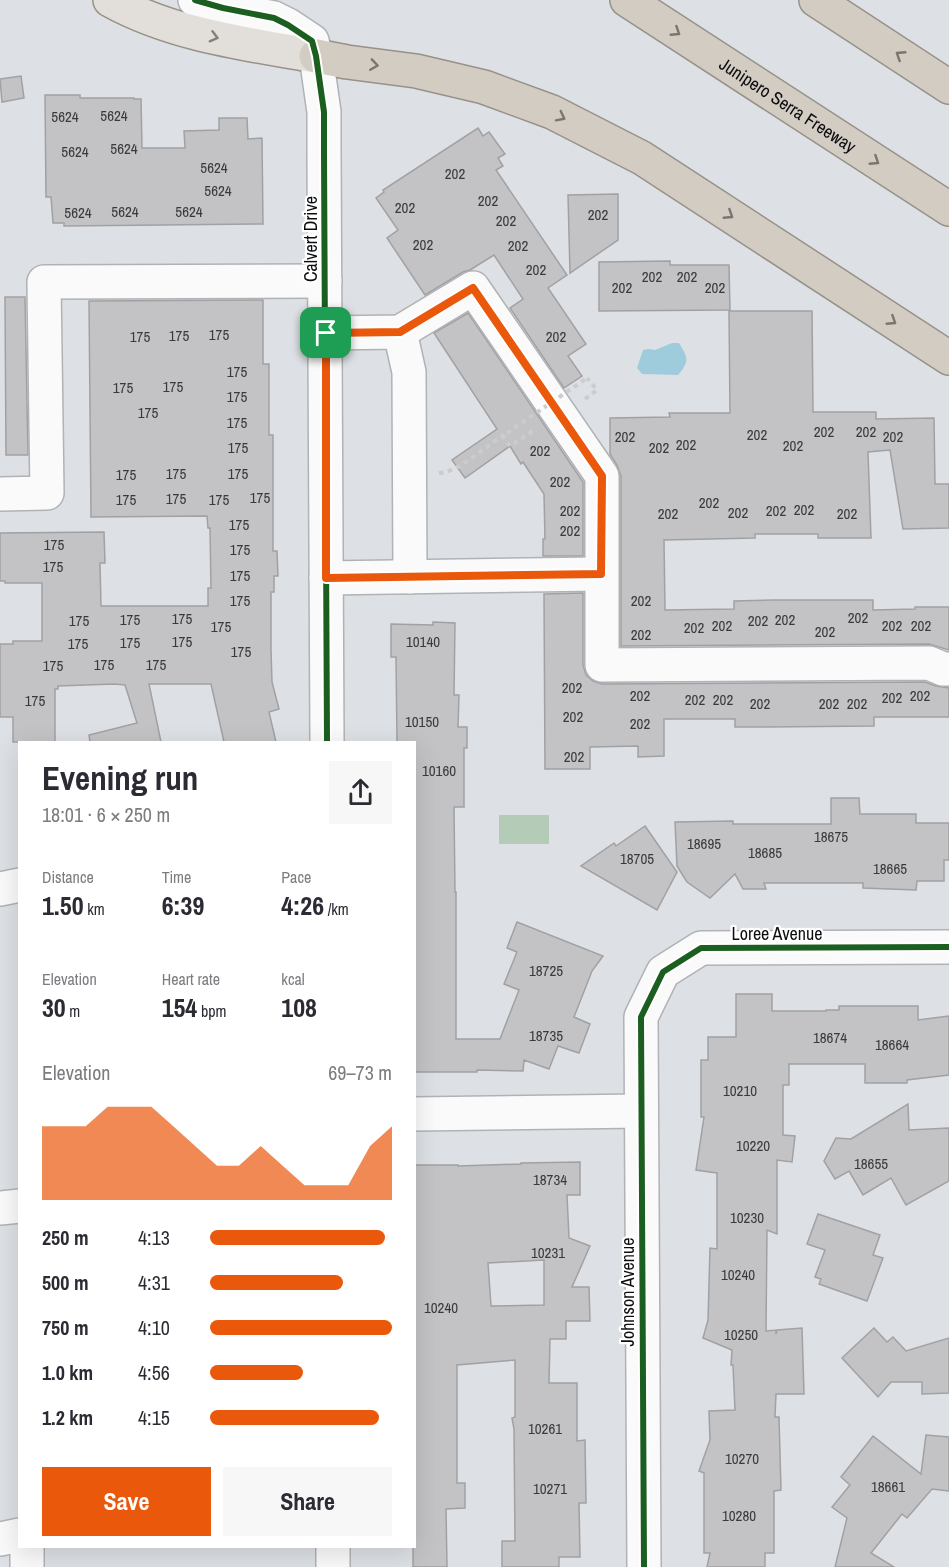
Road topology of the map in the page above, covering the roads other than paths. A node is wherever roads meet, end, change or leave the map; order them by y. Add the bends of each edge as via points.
1 (110, 0) edge
2 (195, 0) edge
3 (627, 0) edge
4 (816, 0) edge
5 (316, 56) junction
6 (949, 87) edge
7 (949, 209) edge
8 (325, 281) junction
9 (400, 332) junction
10 (326, 333) junction
11 (949, 358) edge
12 (0, 494) edge
13 (601, 574) junction
14 (410, 577) junction
15 (326, 578) junction
16 (949, 669) edge
17 (327, 741) edge
18 (18, 886) edge
19 (0, 890) edge
20 (949, 947) edge
21 (641, 1017) joint
22 (641, 1111) junction
23 (416, 1114) edge
24 (18, 1206) edge
25 (0, 1208) edge
26 (18, 1535) edge
27 (0, 1539) edge
28 (27, 1548) edge
29 (333, 1548) edge
30 (27, 1567) edge
31 (333, 1567) edge
32 (644, 1567) edge

1 -> 5 main road via 157,21 226,40
2 - 5 street, Calvert Drive via 274,18 312,42
3 -> 7 highway, Junipero Serra Freeway
6 -> 4 highway
5 - 8 street, Calvert Drive via 324,112
5 -> 11 highway via 416,71 483,87 552,112 642,159
8 - 10 street, Calvert Drive
8 - 12 street via 44,282 47,493
9 - 10 street
9 - 13 street via 473,288 602,476
9 - 14 street via 409,372
10 - 15 street, Calvert Drive
13 - 14 street
13 - 16 street via 602,665 929,663
14 - 15 street
15 - 17 street, Calvert Drive
18 - 19 street
20 - 21 street, Loree Avenue via 701,948 663,972
21 - 22 street, Johnson Avenue
22 - 23 street
22 - 32 street, Johnson Avenue
24 - 25 street
26 - 27 street
28 - 30 street
29 - 31 street

